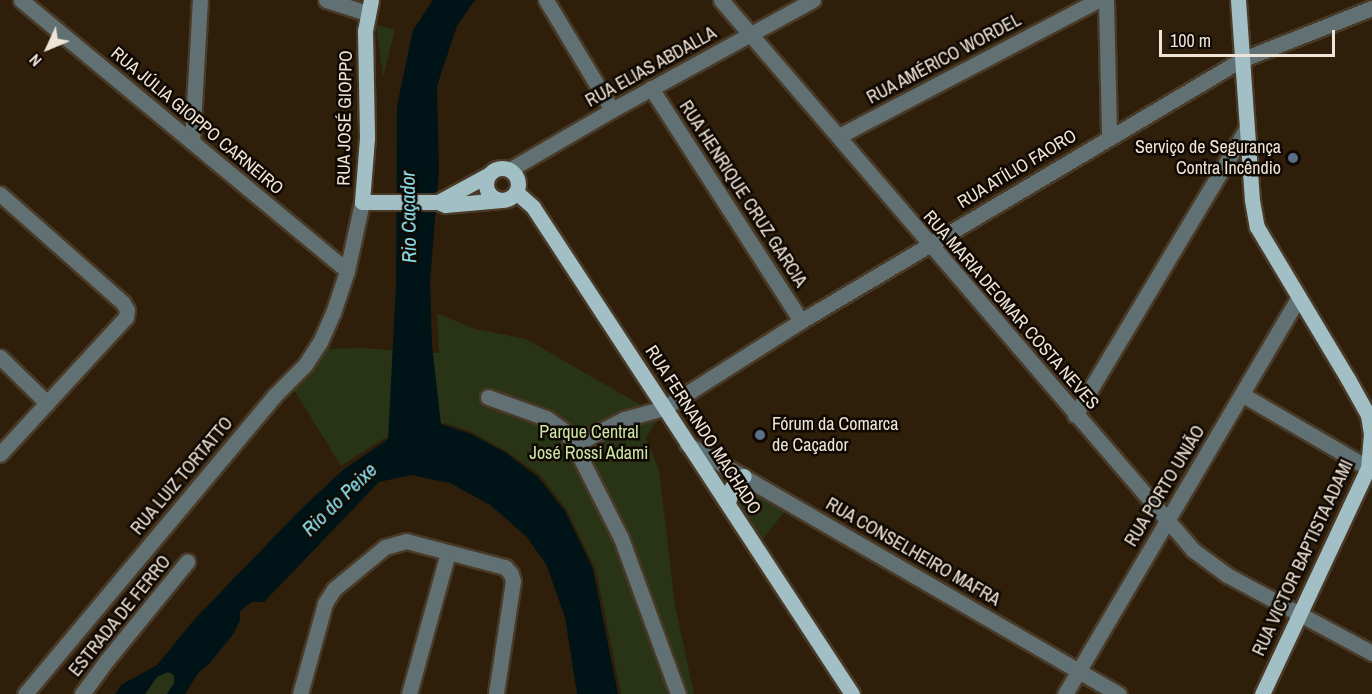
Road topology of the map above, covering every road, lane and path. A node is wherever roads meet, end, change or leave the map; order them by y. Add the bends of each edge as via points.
1 (200, 0) edge
2 (326, 0) edge
3 (546, 0) edge
4 (721, 0) edge
5 (813, 0) edge
6 (1098, 0) edge
7 (1106, 0) edge
8 (1238, 0) edge
9 (25, 1) edge
10 (369, 7) edge
11 (1372, 8) edge
12 (751, 34) junction
13 (1241, 60) junction
14 (651, 88) junction
15 (612, 110) junction
16 (1246, 129) junction
17 (839, 136) junction
18 (1110, 137) junction
19 (192, 142) junction
20 (510, 170) junction
21 (488, 175) junction
22 (0, 194) edge
23 (509, 196) junction
24 (362, 202) junction
25 (436, 203) junction
26 (928, 245) junction
27 (347, 271) junction
28 (1299, 299) junction
29 (801, 321) junction
30 (0, 357) edge
31 (1243, 395) junction
32 (488, 397) dead end
33 (47, 403) junction
34 (664, 408) junction
35 (1075, 415) junction
36 (687, 444) junction
37 (574, 445) junction
38 (0, 454) edge
39 (1370, 469) edge
40 (744, 476) junction
41 (728, 503) junction
42 (1166, 521) junction
43 (448, 552) junction
44 (188, 562) dead end
45 (1300, 613) junction
46 (1372, 653) edge
47 (1078, 672) junction
48 (26, 694) edge
49 (82, 694) edge
50 (300, 694) edge
51 (409, 694) edge
52 (496, 694) edge
53 (678, 694) edge
54 (852, 694) edge
55 (1065, 694) edge
56 (1119, 694) edge
57 (1262, 694) edge

1 - 19 street
2 - 10 street
3 - 15 street
4 - 12 street, RUA MARIA DEOMAR COSTA NEVES
5 - 12 street, RUA ELIAS ABDALLA
6 - 17 street, RUA AMÉRICO WORDEL
7 - 18 street
8 - 13 main road, RUA VICTOR BAPTISTA ADAMI
9 - 19 street, RUA JÚLIA GIOPPO CARNEIRO
10 - 24 main road, RUA JOSÉ GIOPPO via 365,30 367,138
11 - 13 street, RUA ATÍLIO FAORO
12 - 14 street, RUA ELIAS ABDALLA
12 - 17 street, RUA MARIA DEOMAR COSTA NEVES
13 - 16 main road, RUA VICTOR BAPTISTA ADAMI
13 - 18 street, RUA ATÍLIO FAORO
14 - 15 street, RUA ELIAS ABDALLA
14 - 29 street, RUA HENRIQUE CRUZ GARCIA
15 - 20 street, RUA ELIAS ABDALLA
16 - 28 main road, RUA VICTOR BAPTISTA ADAMI via 1257,227
16 - 35 street
17 - 26 street, RUA MARIA DEOMAR COSTA NEVES
18 - 26 street, RUA ATÍLIO FAORO
19 - 27 street, RUA JÚLIA GIOPPO CARNEIRO
20 - 21 main road via 495,169
20 - 23 main road via 517,177
21 - 23 main road via 487,190 493,197
21 - 25 main road
22 - 33 street via 123,303 126,317
23 - 25 main road
23 - 34 main road, RUA FERNANDO MACHADO via 533,207
24 - 25 main road
24 - 27 street, RUA JOSÉ GIOPPO
26 - 29 street, RUA ATÍLIO FAORO
26 - 35 street, RUA MARIA DEOMAR COSTA NEVES
27 - 48 street, RUA LUIZ TORTATTO via 320,342 305,364
28 - 31 street, RUA PORTO UNIÃO
28 - 39 main road, RUA VICTOR BAPTISTA ADAMI via 1368,415
29 - 34 street, RUA ATÍLIO FAORO
30 - 33 street
31 - 39 street
31 - 42 street, RUA PORTO UNIÃO
32 - 37 street via 546,418 566,432
33 - 38 street
34 - 36 main road, RUA FERNANDO MACHADO
34 - 37 street, RUA ATÍLIO FAORO via 624,419
35 - 42 street, RUA MARIA DEOMAR COSTA NEVES
36 - 40 street, RUA CONSELHEIRO MAFRA
36 - 41 main road, RUA FERNANDO MACHADO
37 - 53 street via 621,538
39 - 45 main road, RUA VICTOR BAPTISTA ADAMI
40 - 41 main road via 732,487
40 - 47 street, RUA CONSELHEIRO MAFRA
41 - 54 main road, RUA FERNANDO MACHADO
42 - 45 street, RUA MARIA DEOMAR COSTA NEVES via 1193,550 1227,575
42 - 47 street, RUA PORTO UNIÃO
43 - 50 street via 398,541 334,589 325,603
43 - 51 street
43 - 52 street via 505,567 513,581
44 - 49 street, ESTRADA DE FERRO
45 - 46 street, RUA MARIA DEOMAR COSTA NEVES
45 - 57 main road, RUA VICTOR BAPTISTA ADAMI
47 - 55 street, RUA PORTO UNIÃO
47 - 56 street, RUA CONSELHEIRO MAFRA

